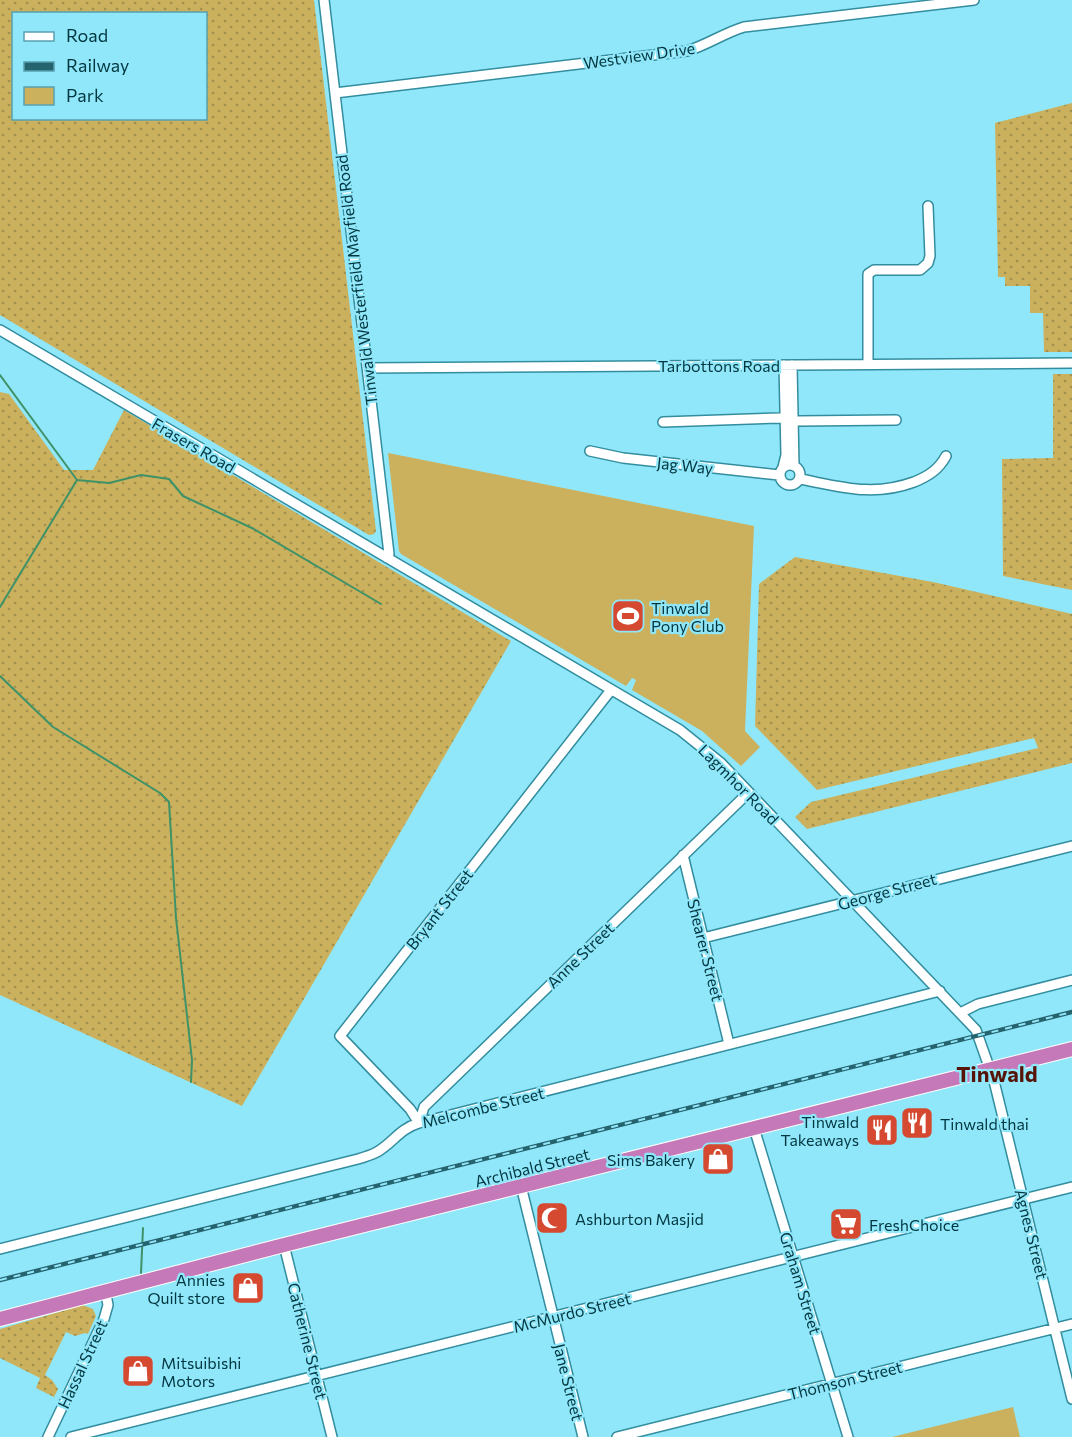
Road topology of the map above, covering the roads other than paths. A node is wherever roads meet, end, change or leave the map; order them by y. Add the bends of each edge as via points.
1 (324, 0) edge
2 (974, 0) edge
3 (334, 93) junction
4 (928, 206) dead end
5 (0, 330) edge
6 (1072, 363) edge
7 (868, 364) junction
8 (788, 365) junction
9 (367, 368) junction
10 (789, 420) junction
11 (896, 420) dead end
12 (663, 422) dead end
13 (590, 451) dead end
14 (946, 456) dead end
15 (794, 466) junction
16 (781, 471) junction
17 (800, 479) junction
18 (387, 558) junction
19 (611, 690) junction
20 (748, 793) junction
21 (1072, 846) edge
22 (683, 855) junction
23 (854, 901) junction
24 (703, 938) junction
25 (1072, 980) edge
26 (940, 991) junction
27 (960, 1013) junction
28 (729, 1044) junction
29 (1072, 1049) edge
30 (991, 1070) junction
31 (419, 1123) junction
32 (754, 1128) junction
33 (521, 1186) junction
34 (1072, 1187) edge
35 (1023, 1199) junction
36 (284, 1245) junction
37 (0, 1249) edge
38 (793, 1257) junction
39 (105, 1290) junction
40 (553, 1316) junction
41 (0, 1319) edge
42 (1072, 1324) edge
43 (1055, 1328) junction
44 (317, 1376) junction
45 (832, 1383) junction
46 (1072, 1399) edge
47 (48, 1437) edge
48 (71, 1437) edge
49 (332, 1437) edge
50 (583, 1437) edge
51 (617, 1437) edge
52 (848, 1437) edge

1 - 3 street, Tinwald Westerfield Mayfield Road
2 - 3 street, Westview Drive via 744,27 687,51
3 - 9 street, Tinwald Westerfield Mayfield Road
4 - 7 street via 930,256 926,267 874,270 868,274
5 - 18 street, Frasers Road
6 - 7 street, Tarbottons Road
7 - 8 street, Tarbottons Road
8 - 9 street, Tarbottons Road
8 - 10 street
9 - 18 street, Tinwald Westerfield Mayfield Road
10 - 11 street
10 - 12 street
10 - 15 street
10 - 16 street
13 - 16 street, Jag Way via 623,458
14 - 17 street via 920,480 888,490 853,489
15 - 16 street
15 - 17 street via 800,471
16 - 17 street via 780,480 788,486
18 - 19 street, Lagmhor Road
19 - 20 street, Lagmhor Road via 693,739
19 - 31 street, Bryant Street via 340,1036
20 - 22 street, Anne Street
20 - 23 street, Lagmhor Road
21 - 23 street, George Street
22 - 24 street, Shearer Street
22 - 31 street, Anne Street via 424,1107
23 - 24 street, George Street
23 - 26 street, Lagmhor Road
24 - 28 street, Shearer Street
25 - 27 street via 978,1004
26 - 27 street, Lagmhor Road
26 - 28 street, Melcombe Street
27 - 30 street, Lagmhor Road via 976,1029
28 - 31 street, Melcombe Street
29 - 30 highway, Archibald Street
30 - 32 highway, Archibald Street
30 - 35 street, Agnes Street
31 - 37 street, Melcombe Street via 399,1132 378,1152 358,1159
32 - 33 highway, Archibald Street
32 - 38 street, Graham Street
33 - 36 highway, Archibald Street
33 - 40 street, Jane Street
34 - 35 street, McMurdo Street
35 - 38 street, McMurdo Street
35 - 43 street, Agnes Street
36 - 39 highway, Archibald Street
36 - 44 street, Catherine Street
38 - 40 street, McMurdo Street
38 - 45 street, Graham Street
39 - 41 highway, Archibald Street
39 - 47 street, Hassal Street via 108,1305 104,1319
40 - 44 street, McMurdo Street
40 - 50 street, Jane Street
42 - 43 street, Thomson Street
43 - 45 street, Thomson Street
43 - 46 street, Agnes Street
44 - 48 street, McMurdo Street
44 - 49 street, Catherine Street
45 - 51 street, Thomson Street
45 - 52 street, Graham Street

